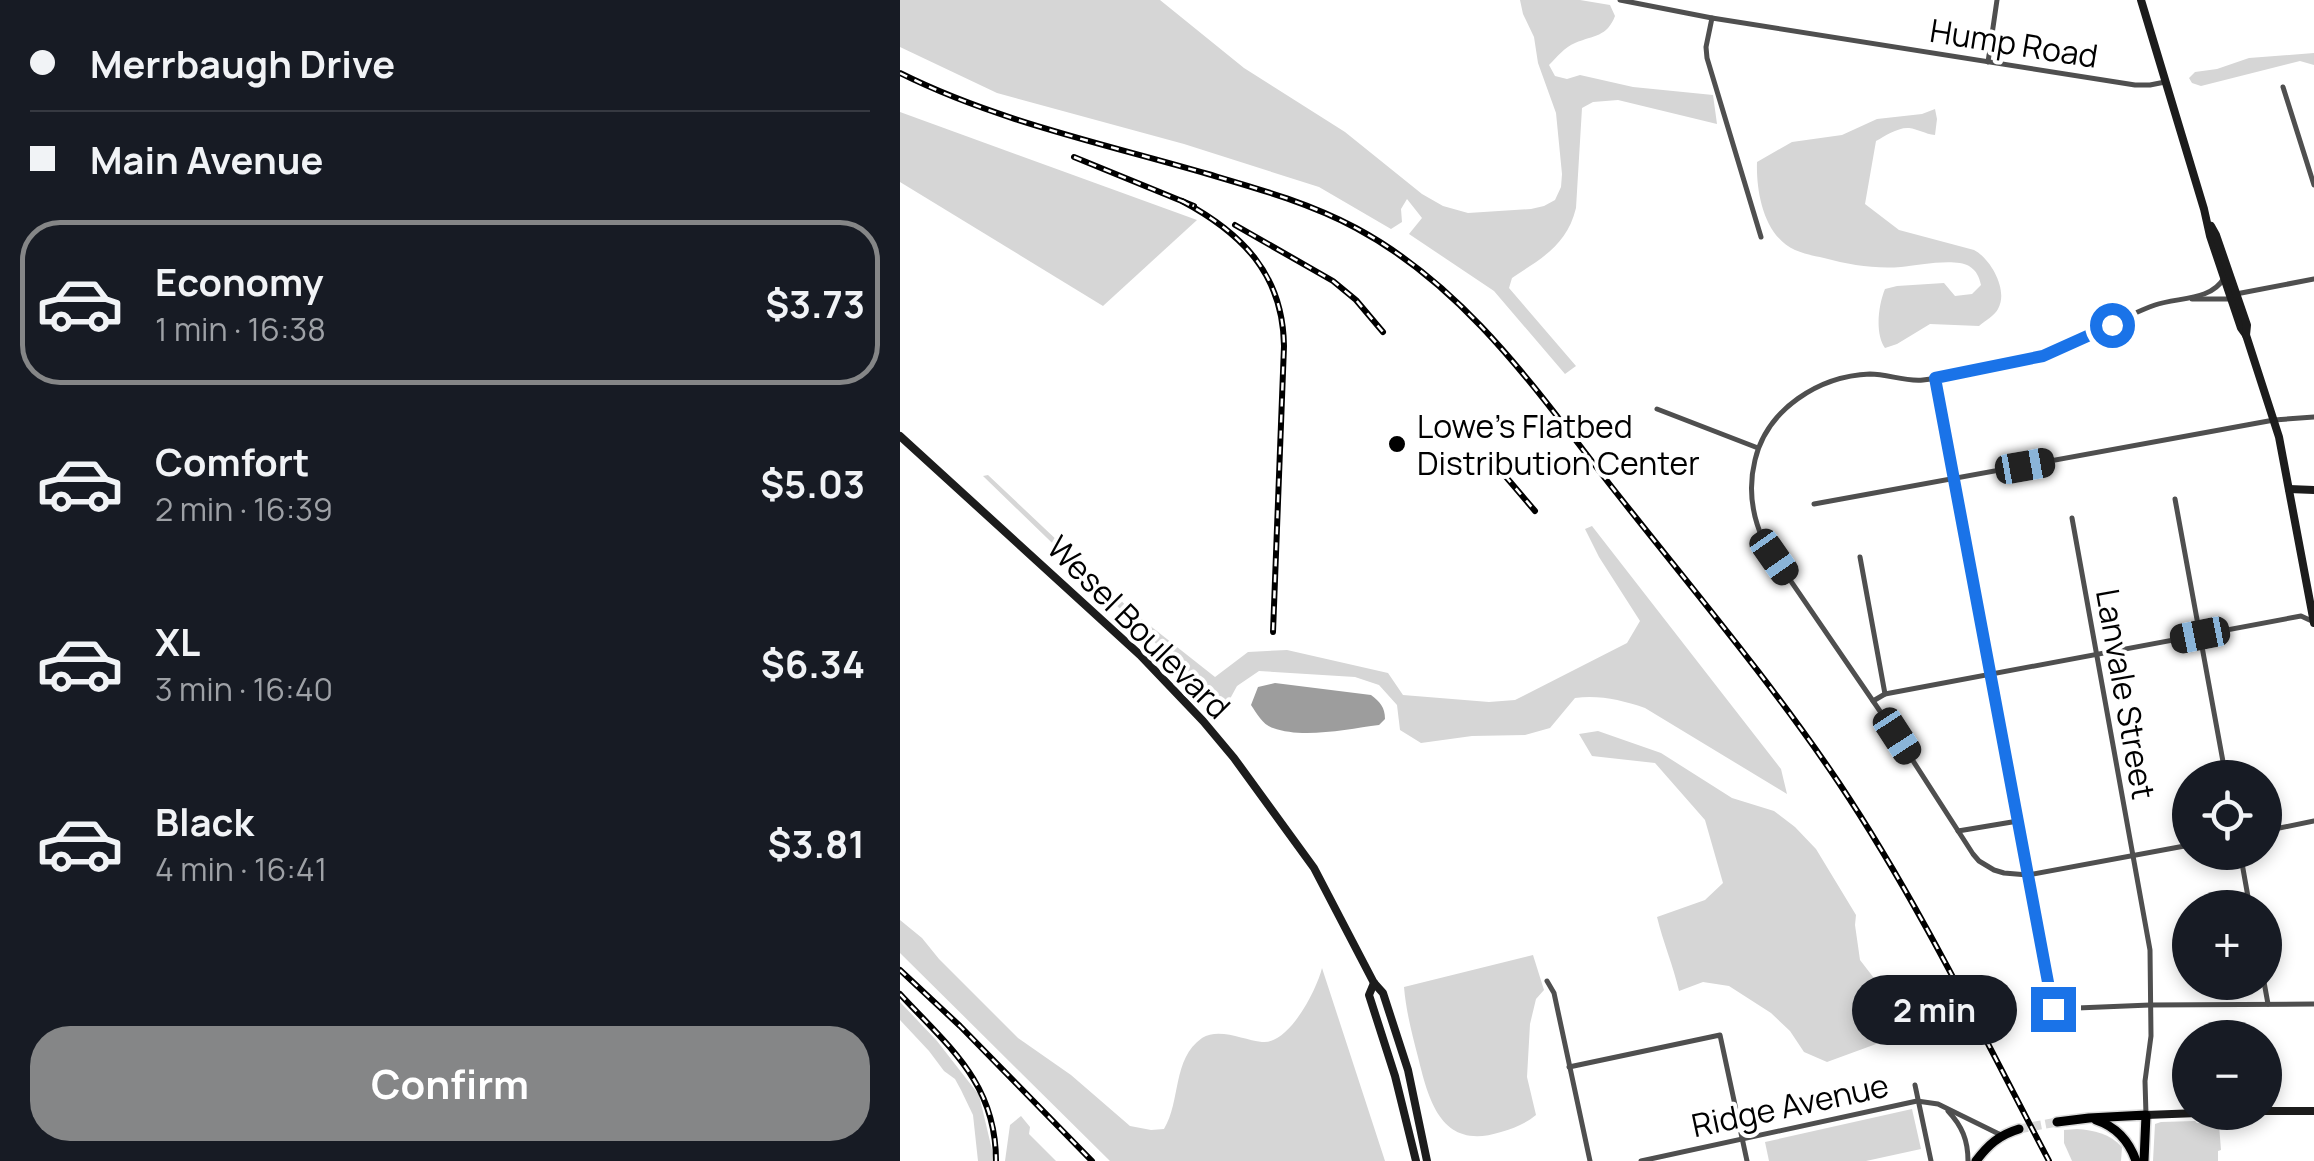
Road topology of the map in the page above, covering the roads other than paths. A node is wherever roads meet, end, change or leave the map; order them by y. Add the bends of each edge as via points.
1 (1620, 0) edge
2 (1997, 0) edge
3 (2141, 0) edge
4 (1712, 18) junction
5 (1988, 62) junction
6 (2166, 82) junction
7 (2283, 87) dead end
8 (2314, 185) edge
9 (2206, 218) junction
10 (1760, 236) dead end
11 (2224, 278) junction
12 (2314, 279) edge
13 (2234, 297) junction
14 (2184, 298) junction
15 (1935, 378) junction
16 (1656, 409) dead end
17 (2314, 417) edge
18 (2274, 420) junction
19 (900, 436) edge
20 (1758, 448) junction
21 (1954, 479) junction
22 (2288, 490) junction
23 (2314, 490) edge
24 (2175, 499) dead end
25 (1814, 504) dead end
26 (2072, 518) dead end
27 (1860, 557) dead end
28 (2314, 622) edge
29 (2200, 635) junction
30 (2096, 654) junction
31 (1990, 674) junction
32 (1885, 694) junction
33 (1873, 701) junction
34 (2223, 760) edge
35 (2018, 821) junction
36 (2314, 822) edge
37 (2282, 827) edge
38 (1958, 831) junction
39 (2172, 847) edge
40 (2133, 855) junction
41 (2028, 875) junction
42 (1547, 982) dead end
43 (1374, 983) junction
44 (2267, 1000) edge
45 (2268, 1004) junction
46 (2314, 1004) edge
47 (2150, 1005) junction
48 (1569, 1068) junction
49 (1915, 1085) dead end
50 (1918, 1101) junction
51 (1946, 1109) junction
52 (2282, 1111) edge
53 (2314, 1111) edge
54 (2172, 1114) edge
55 (2146, 1115) junction
56 (2089, 1118) junction
57 (2057, 1122) tunnel mouth
58 (2019, 1129) tunnel mouth
59 (2002, 1135) junction
60 (1742, 1138) junction
61 (1416, 1161) edge
62 (1427, 1161) edge
63 (1590, 1161) edge
64 (1642, 1161) edge
65 (1748, 1161) edge
66 (1931, 1161) edge
67 (1968, 1161) edge
68 (1976, 1161) edge
69 (2136, 1161) edge
70 (2144, 1161) edge

1 - 4 street, Hump Road
2 - 5 street
3 - 6 main road
4 - 5 street, Hump Road
4 - 10 street via 1707,58
5 - 6 street, Hump Road via 2135,85
6 - 9 main road
7 - 8 street
9 - 11 main road
9 - 13 main road
11 - 13 main road
11 - 14 street via 2212,291
12 - 13 street
13 - 14 street
13 - 18 main road
14 - 15 street via 2043,356
15 - 20 street via 1870,374 1816,388 1782,412
15 - 21 street
16 - 20 street
17 - 18 street
18 - 21 street
18 - 22 main road
19 - 43 main road, Wesel Boulevard via 1203,720 1314,868
20 - 33 street via 1751,491 1757,527
21 - 25 street
21 - 31 street
22 - 23 main road
22 - 28 main road
24 - 29 street
26 - 30 street, Lanvale Street
27 - 32 street
28 - 29 street via 2301,616
29 - 30 street
29 - 34 street
30 - 31 street
30 - 40 street, Lanvale Street
31 - 32 street
31 - 35 street
32 - 33 street
33 - 38 street
35 - 38 street
35 - 41 street
36 - 37 street
38 - 41 street via 1986,866
39 - 40 street
40 - 41 street
40 - 47 street, Lanvale Street via 2150,950
41 - 47 street via 2053,1009
42 - 48 street
43 - 61 main road, Wesel Boulevard via 1369,995
43 - 62 main road, Wesel Boulevard via 1384,994 1408,1070
44 - 45 street
45 - 46 street
45 - 47 street
47 - 55 street, Lanvale Street
48 - 60 street via 1720,1035
48 - 63 street
49 - 50 street
50 - 51 street, Ridge Avenue
50 - 60 street, Ridge Avenue
50 - 66 street
51 - 59 street, Ridge Avenue
51 - 67 street via 1962,1130
52 - 53 main road
54 - 55 main road
55 - 56 main road
55 - 70 main road
56 - 57 main road
56 - 69 main road via 2116,1130
58 - 59 main road
59 - 68 main road
60 - 64 street, Ridge Avenue
60 - 65 street

